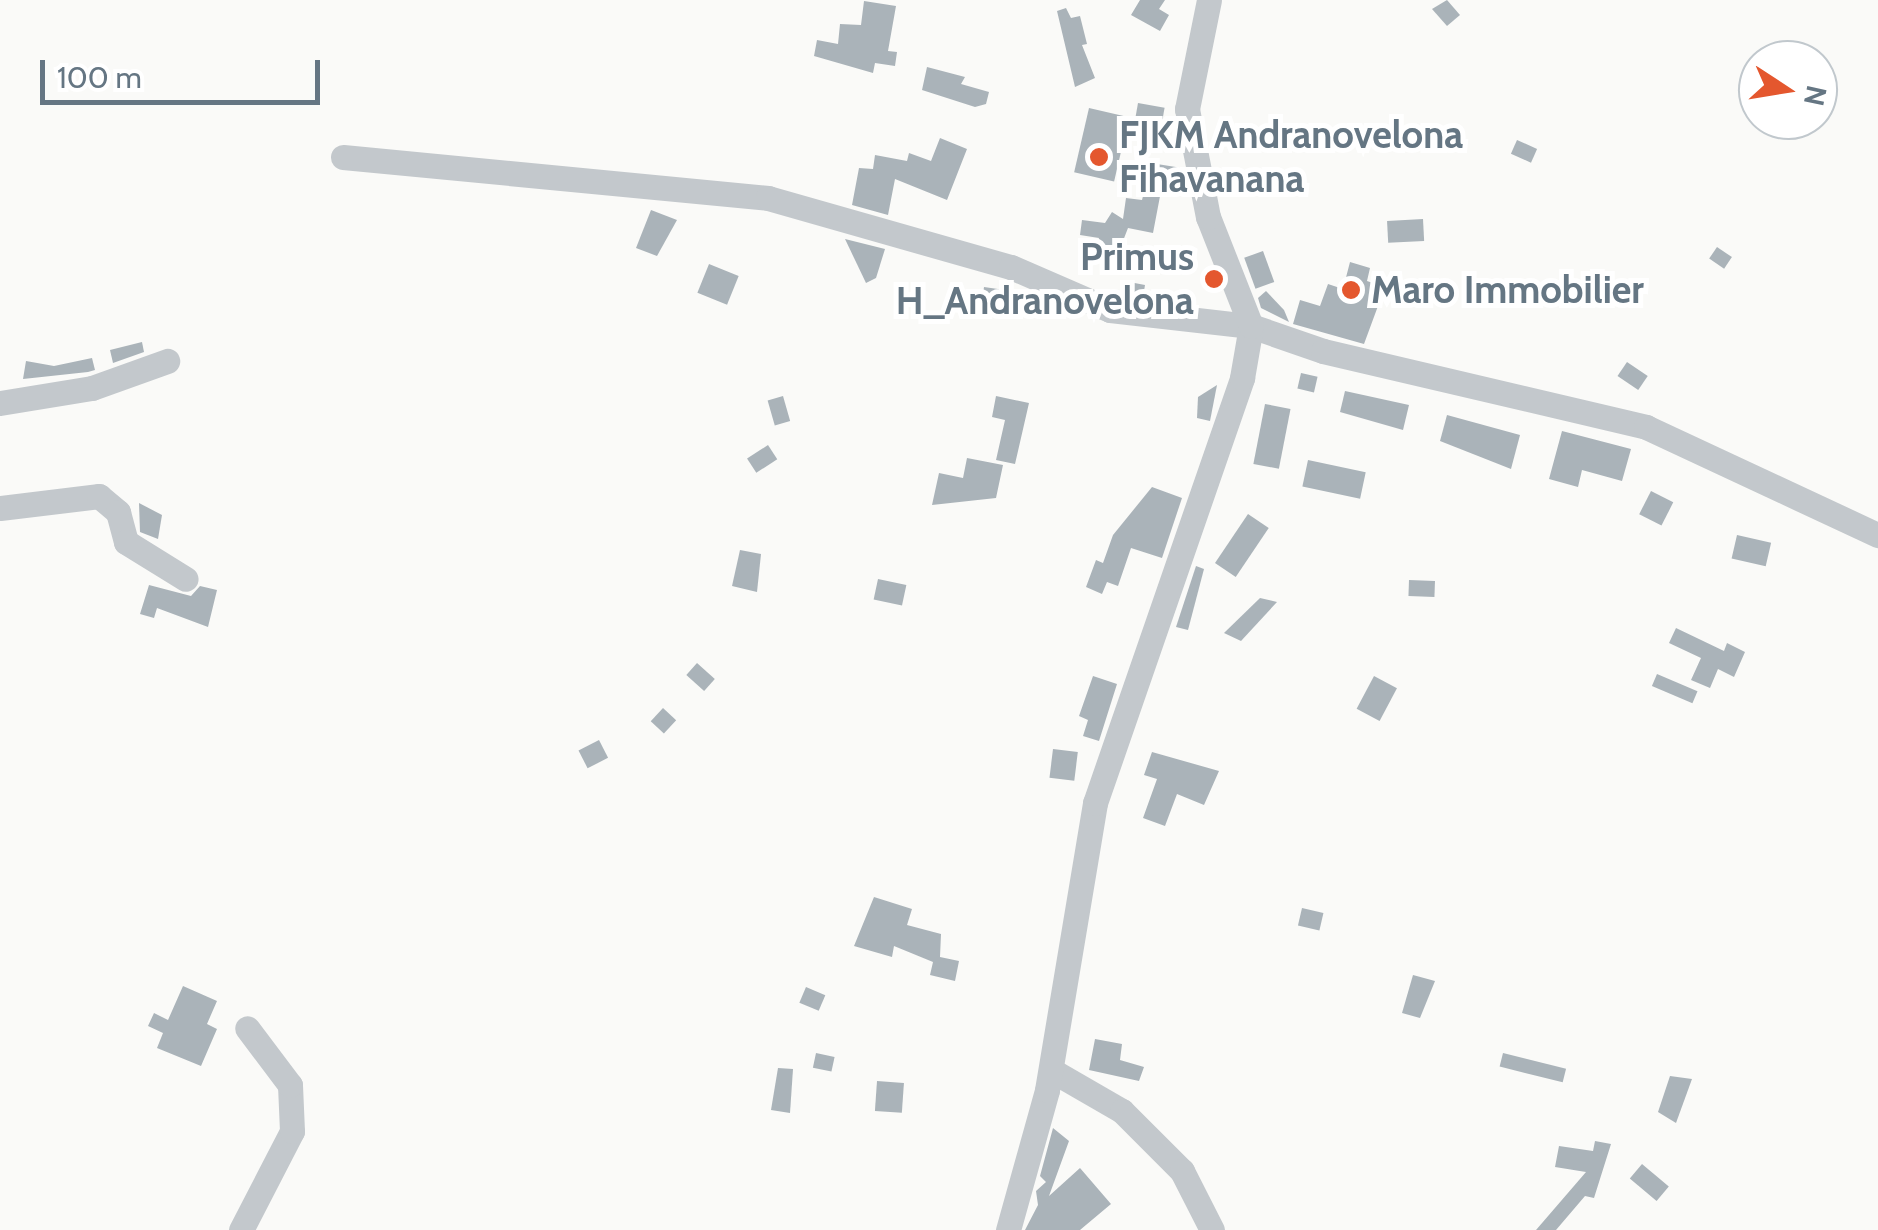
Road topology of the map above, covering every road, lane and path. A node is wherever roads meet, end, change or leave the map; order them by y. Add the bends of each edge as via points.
1 (1209, 0) edge
2 (343, 157) dead end
3 (1251, 326) junction
4 (167, 361) dead end
5 (0, 403) edge
6 (0, 508) edge
7 (1878, 536) edge
8 (186, 579) dead end
9 (247, 1028) dead end
10 (1051, 1070) junction
11 (241, 1230) edge
12 (1008, 1230) edge
13 (1212, 1230) edge

1 - 3 street via 1187,108 1208,217
2 - 3 street via 768,198 1011,267 1110,310
3 - 7 street via 1323,352 1646,427
3 - 10 street via 1242,378 1095,803
4 - 5 street via 92,388
6 - 8 street via 99,496 118,512 126,542
9 - 11 street via 290,1085 292,1131
10 - 12 street
10 - 13 street via 1122,1111 1182,1171

